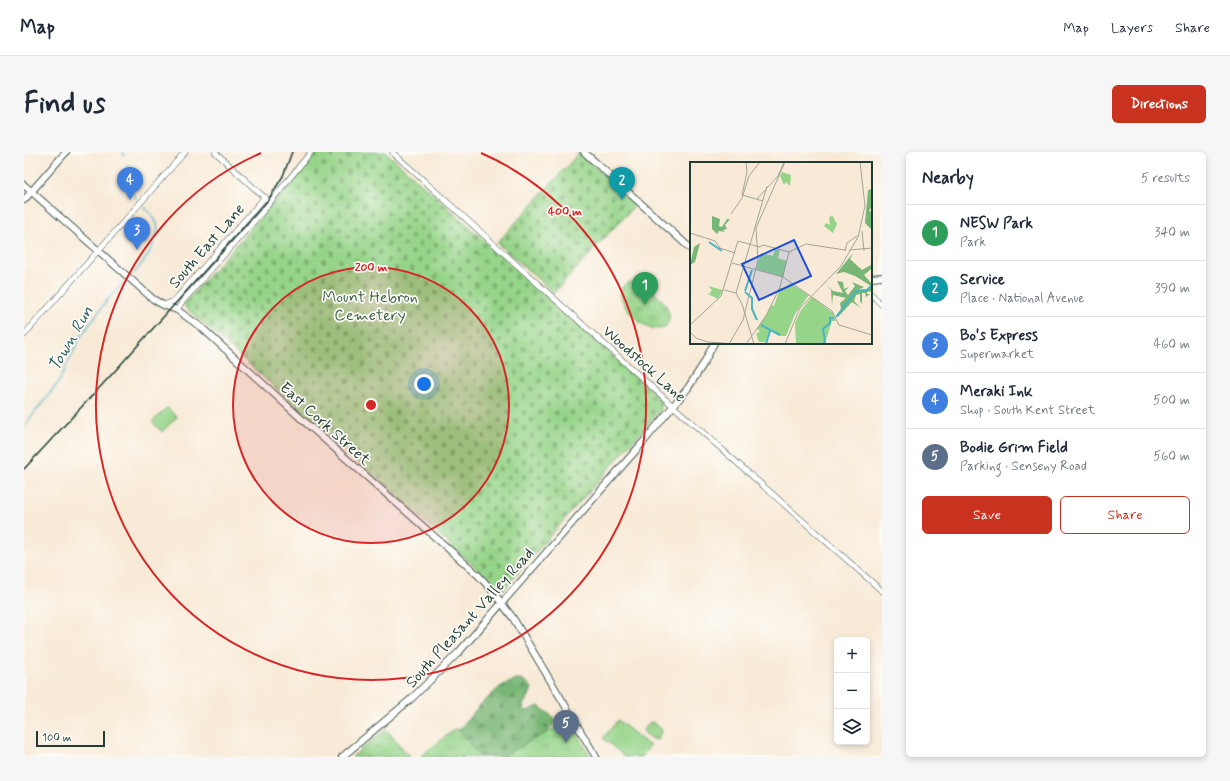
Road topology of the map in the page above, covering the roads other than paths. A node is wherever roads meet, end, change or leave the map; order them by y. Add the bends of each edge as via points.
1 (66, 152) edge
2 (185, 152) edge
3 (215, 152) edge
4 (311, 152) edge
5 (392, 152) edge
6 (584, 152) edge
7 (24, 185) edge
8 (31, 192) junction
9 (265, 197) junction
10 (24, 200) edge
11 (270, 202) junction
12 (690, 247) edge
13 (98, 251) junction
14 (882, 277) edge
15 (872, 278) edge
16 (872, 295) edge
17 (163, 305) junction
18 (882, 305) edge
19 (177, 310) junction
20 (24, 335) edge
21 (714, 344) edge
22 (673, 406) junction
23 (882, 591) edge
24 (501, 604) junction
25 (342, 757) edge
26 (596, 757) edge

1 - 8 main road
2 - 13 street
3 - 9 street
4 - 11 street, South East Lane
5 - 22 street, Woodstock Lane
6 - 12 main road
7 - 8 main road, East Cork Street
8 - 10 main road
8 - 13 main road, East Cork Street
9 - 11 street
9 - 17 street, South East Lane via 174,301
11 - 19 street, South East Lane
13 - 17 main road, East Cork Street
13 - 20 street
14 - 15 main road
16 - 18 street
17 - 19 main road, East Cork Street
19 - 24 main road, East Cork Street via 201,327 478,575
21 - 22 main road, South Pleasant Valley Road via 693,381
22 - 23 street, Woodstock Lane
22 - 24 main road, South Pleasant Valley Road
24 - 25 main road, South Pleasant Valley Road via 430,682
24 - 26 main road, East Cork Street via 516,623

